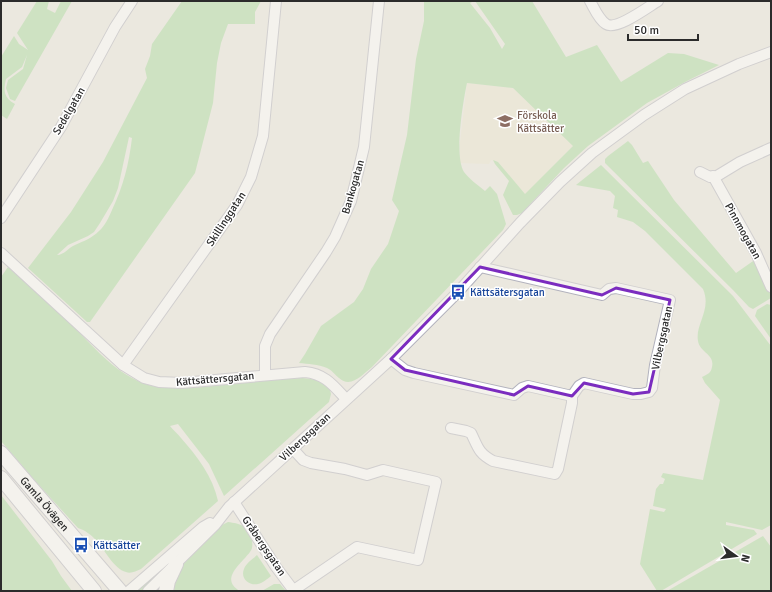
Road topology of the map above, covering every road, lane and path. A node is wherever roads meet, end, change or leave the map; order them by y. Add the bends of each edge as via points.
1 (132, 1) edge
2 (276, 1) edge
3 (379, 1) edge
4 (590, 1) edge
5 (658, 1) edge
6 (771, 52) edge
7 (771, 148) edge
8 (700, 172) dead end
9 (713, 176) junction
10 (1, 218) edge
11 (1, 253) edge
12 (480, 267) junction
13 (771, 287) edge
14 (391, 358) junction
15 (123, 365) junction
16 (265, 375) junction
17 (572, 396) junction
18 (346, 399) junction
19 (451, 428) dead end
20 (293, 449) junction
21 (1, 453) edge
22 (1, 478) edge
23 (234, 502) junction
24 (221, 517) junction
25 (176, 564) junction
26 (294, 590) edge
27 (94, 591) edge
28 (120, 591) edge
29 (130, 591) edge
30 (148, 591) edge
31 (166, 591) edge

1 - 10 street, Sedelgatan via 115,27 61,127
2 - 15 street, Skillinggatan via 263,136 251,177 237,205
3 - 16 street, Bankogatan via 364,147 351,201 335,238 270,334 265,346
4 - 5 street via 606,24 611,26 620,24
6 - 12 street, Vilbergsgatan via 685,89 644,115 560,182
7 - 9 street
8 - 9 street
9 - 13 street, Pinnmogatan via 756,253
11 - 15 street, Kättsättersgatan
12 - 14 street, Vilbergsgatan
12 - 17 street, Vilbergsgatan via 602,295 609,289 616,288 670,300 652,388 649,392 633,394 584,383
14 - 17 street via 405,370 414,373 514,394 528,386
14 - 18 street, Vilbergsgatan
15 - 16 street, Kättsättersgatan via 144,378 159,382 182,383
16 - 18 street, Kättsättersgatan via 315,373 326,379
17 - 19 street via 555,474 493,461 479,451 471,433
18 - 20 street, Vilbergsgatan
20 - 23 street, Vilbergsgatan
20 - 26 street, Gråbergsgatan via 303,460 311,463 367,475 383,470 436,482 418,560 357,547
21 - 28 main road, Gamla Övägen
22 - 27 main road, Gamla Övägen
23 - 24 street, Vilbergsgatan
23 - 26 street, Gråbergsgatan
24 - 25 street, Vilbergsgatan
24 - 29 street, Vilbergsgatan via 202,527
25 - 30 street, Vilbergsgatan
25 - 31 main road

